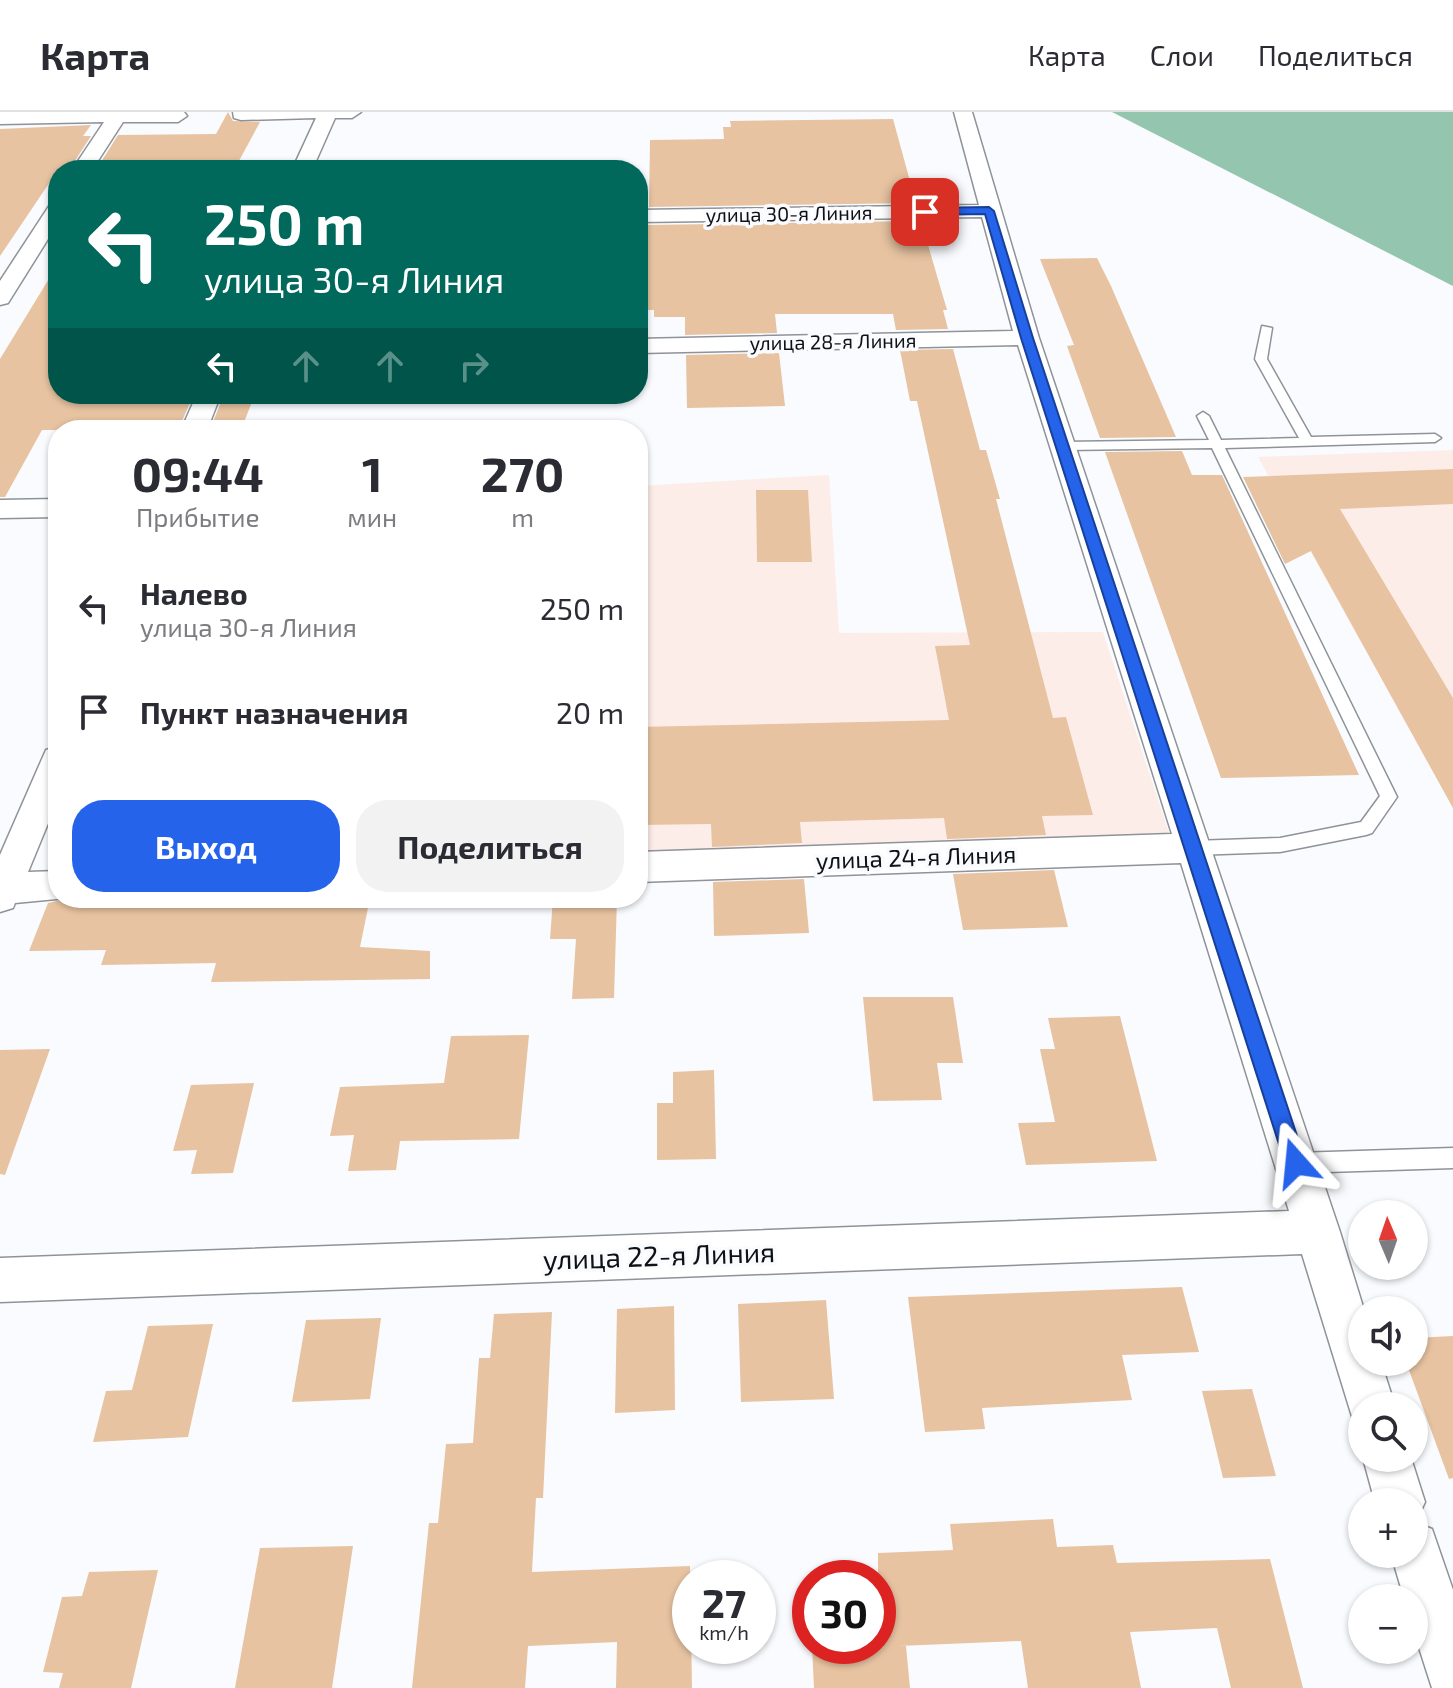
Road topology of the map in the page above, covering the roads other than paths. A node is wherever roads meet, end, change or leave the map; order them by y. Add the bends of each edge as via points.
1 (328, 112) edge
2 (352, 112) edge
3 (963, 112) edge
4 (118, 114) edge
5 (241, 114) dead end
6 (178, 116) dead end
7 (0, 118) edge
8 (88, 160) edge
9 (306, 160) edge
10 (989, 211) junction
11 (648, 216) edge
12 (48, 223) edge
13 (0, 298) edge
14 (1266, 328) dead end
15 (1027, 338) junction
16 (648, 346) edge
17 (1203, 416) dead end
18 (1435, 438) dead end
19 (1307, 441) junction
20 (1217, 444) junction
21 (1064, 446) junction
22 (48, 508) edge
23 (0, 509) edge
24 (48, 783) edge
25 (1194, 848) junction
26 (648, 867) edge
27 (48, 887) edge
28 (2, 893) edge
29 (1453, 1158) edge
30 (1296, 1163) junction
31 (1318, 1232) junction
32 (0, 1280) edge
33 (1367, 1392) edge
34 (1420, 1568) edge
35 (1453, 1674) edge

1 - 2 street
1 - 5 street
1 - 9 street
3 - 10 street
4 - 6 street
4 - 7 street
4 - 8 street
10 - 11 street, улица 30-я Линия
10 - 15 street
12 - 13 street
14 - 19 lane via 1261,359
15 - 16 street, улица 28-я Линия
15 - 21 street
17 - 20 lane
18 - 19 lane
19 - 20 lane
20 - 21 lane
20 - 25 lane via 1389,797 1366,828 1280,845
21 - 25 street
22 - 23 street
24 - 28 street
25 - 26 street, улица 24-я Линия
25 - 30 street
27 - 28 street
29 - 30 lane
30 - 31 street
31 - 32 street, улица 22-я Линия
31 - 33 street
34 - 35 street

